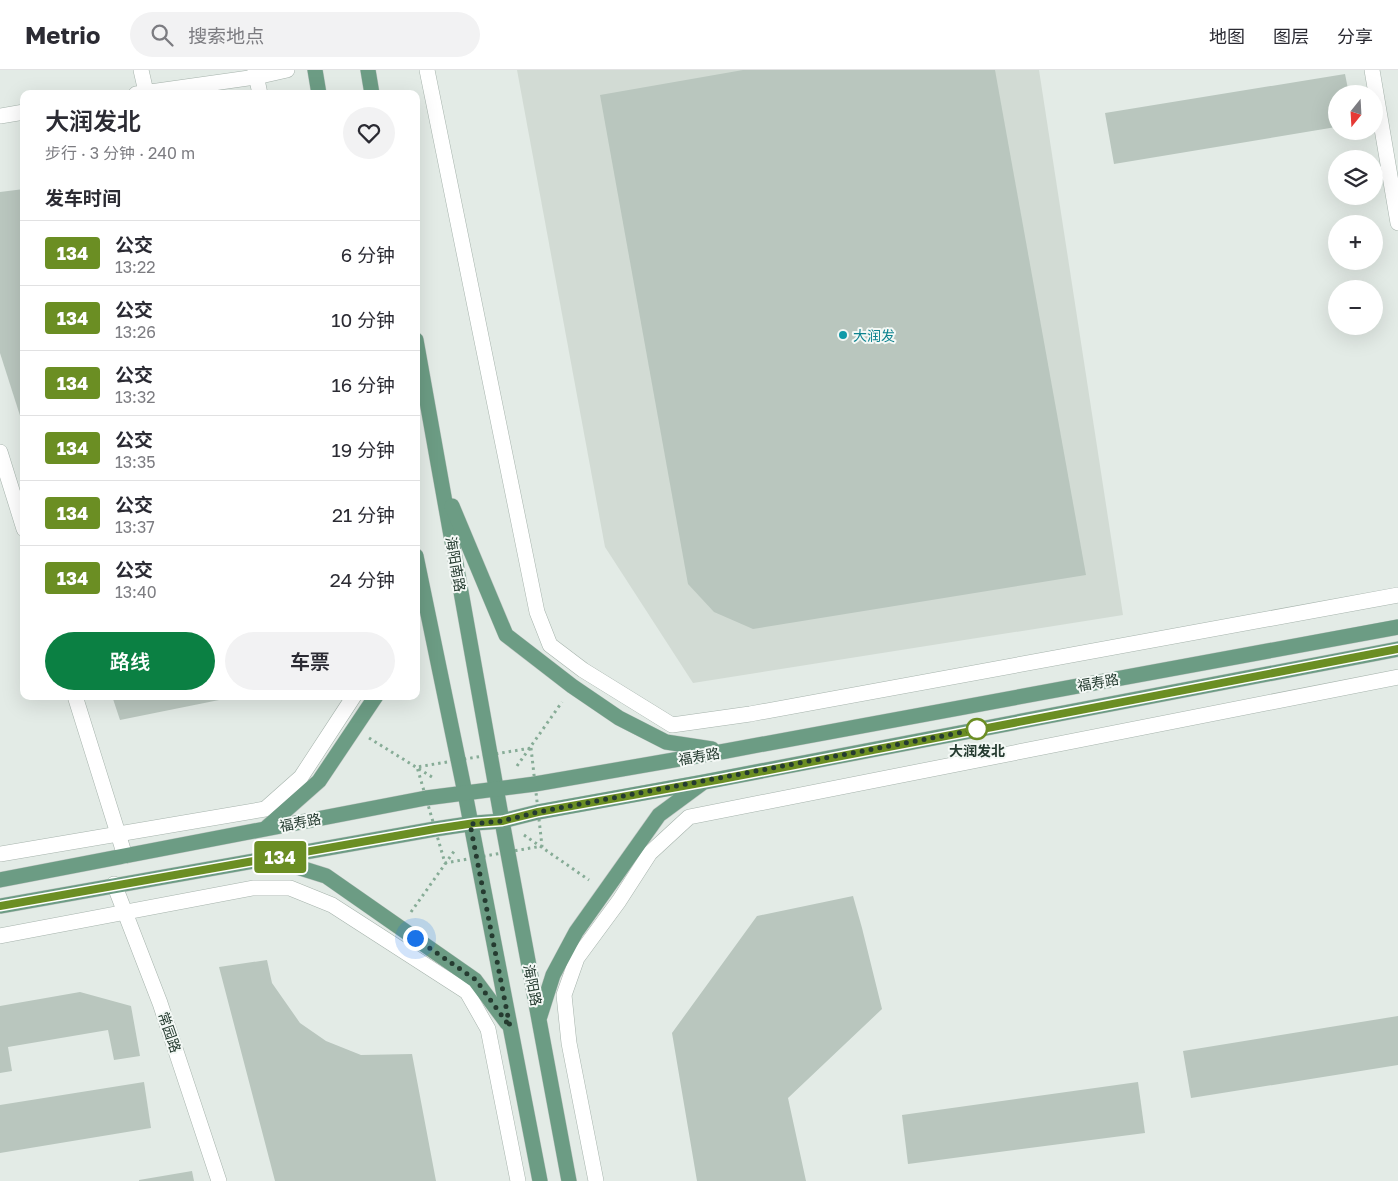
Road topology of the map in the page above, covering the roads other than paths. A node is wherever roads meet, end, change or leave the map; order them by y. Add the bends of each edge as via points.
1 (142, 70) edge
2 (287, 70) edge
3 (314, 70) edge
4 (368, 70) edge
5 (426, 70) edge
6 (1372, 70) edge
7 (256, 73) edge
8 (141, 90) edge
9 (158, 90) edge
10 (259, 90) edge
11 (319, 90) edge
12 (371, 90) edge
13 (20, 113) edge
14 (0, 116) edge
15 (1398, 223) edge
16 (420, 362) edge
17 (0, 452) edge
18 (442, 482) junction
19 (20, 516) edge
20 (420, 575) edge
21 (1398, 595) edge
22 (1398, 627) edge
23 (1398, 649) edge
24 (1398, 677) edge
25 (76, 700) edge
26 (351, 700) edge
27 (373, 700) edge
28 (726, 751) junction
29 (704, 782) junction
30 (496, 789) junction
31 (465, 793) junction
32 (502, 821) junction
33 (470, 824) junction
34 (266, 828) junction
35 (118, 833) junction
36 (0, 854) edge
37 (125, 856) junction
38 (271, 859) junction
39 (0, 880) edge
40 (114, 884) junction
41 (0, 906) edge
42 (124, 912) junction
43 (0, 936) edge
44 (539, 1020) junction
45 (510, 1027) junction
46 (219, 1181) edge
47 (518, 1181) edge
48 (540, 1181) edge
49 (569, 1181) edge
50 (596, 1181) edge

1 - 8 street
2 - 7 street
3 - 11 main road
4 - 12 main road
5 - 21 street via 537,612 550,645 583,670 672,725 760,712
6 - 15 street
7 - 9 street
7 - 10 street
13 - 14 street
16 - 18 main road, 海阳南路
17 - 19 street
18 - 28 main road via 506,636 619,718 666,742
18 - 30 main road, 海阳南路
20 - 31 main road
22 - 28 main road, 福寿路
23 - 29 main road, 福寿路
24 - 50 street via 689,817 650,854 577,958 564,995 569,1044
25 - 35 street
26 - 35 street via 301,777 265,809
27 - 34 main road via 319,781
28 - 30 main road, 福寿路
29 - 32 main road, 福寿路
29 - 44 main road via 659,815 576,932 553,975
30 - 31 main road, 福寿路
30 - 32 main road, 海阳路
31 - 33 main road
31 - 34 main road, 福寿路
32 - 33 main road, 福寿路
32 - 44 main road, 海阳路
33 - 38 main road, 福寿路
33 - 45 main road
34 - 37 main road, 福寿路
35 - 36 street
35 - 37 street
37 - 39 main road, 福寿路
38 - 40 main road, 福寿路
38 - 45 main road via 326,876 476,980
40 - 41 main road, 福寿路
40 - 42 street, 常园路
42 - 43 street
42 - 46 street, 常园路 via 160,1003
42 - 47 street via 253,888 290,888 332,905 466,992 488,1029
44 - 49 main road, 海阳路
45 - 48 main road

